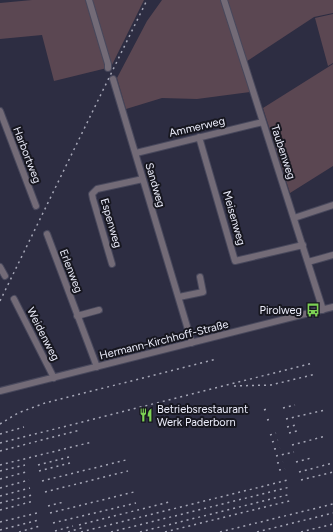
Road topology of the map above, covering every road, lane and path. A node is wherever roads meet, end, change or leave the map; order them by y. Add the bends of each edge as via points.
1 (89, 0) edge
2 (224, 0) edge
3 (108, 68) dead end
4 (113, 79) dead end
5 (0, 112) edge
6 (263, 122) junction
7 (199, 137) junction
8 (136, 153) junction
9 (143, 179) junction
10 (333, 205) edge
11 (36, 206) dead end
12 (294, 218) junction
13 (46, 234) dead end
14 (303, 245) junction
15 (333, 255) edge
16 (308, 262) junction
17 (112, 264) dead end
18 (0, 267) edge
19 (5, 276) dead end
20 (200, 277) dead end
21 (179, 296) junction
22 (14, 299) dead end
23 (333, 307) edge
24 (99, 310) dead end
25 (323, 310) junction
26 (77, 316) junction
27 (192, 343) junction
28 (97, 367) junction
29 (54, 378) junction
30 (0, 391) edge

1 - 3 street
2 - 6 street, Taubenweg
4 - 8 street, Sandweg
5 - 11 street, Harbortweg
6 - 7 street, Ammerweg
6 - 12 street, Taubenweg
7 - 8 street, Ammerweg
7 - 14 street, Meisenweg via 235,261
8 - 9 street, Sandweg
9 - 17 street, Espenweg via 97,189 92,194
9 - 21 street, Sandweg
10 - 12 street
12 - 14 street, Taubenweg
13 - 26 street, Erlenweg
14 - 16 street, Taubenweg
15 - 16 street
16 - 25 street, Taubenweg
18 - 19 street
20 - 21 street via 202,292
21 - 27 street, Sandweg
22 - 29 street, Weidenweg
23 - 25 street, Hermann-Kirchhoff-Straße
24 - 26 street
25 - 27 street, Hermann-Kirchhoff-Straße
26 - 28 street, Erlenweg
27 - 28 street, Hermann-Kirchhoff-Straße
28 - 29 street, Hermann-Kirchhoff-Straße
29 - 30 street, Hermann-Kirchhoff-Straße

